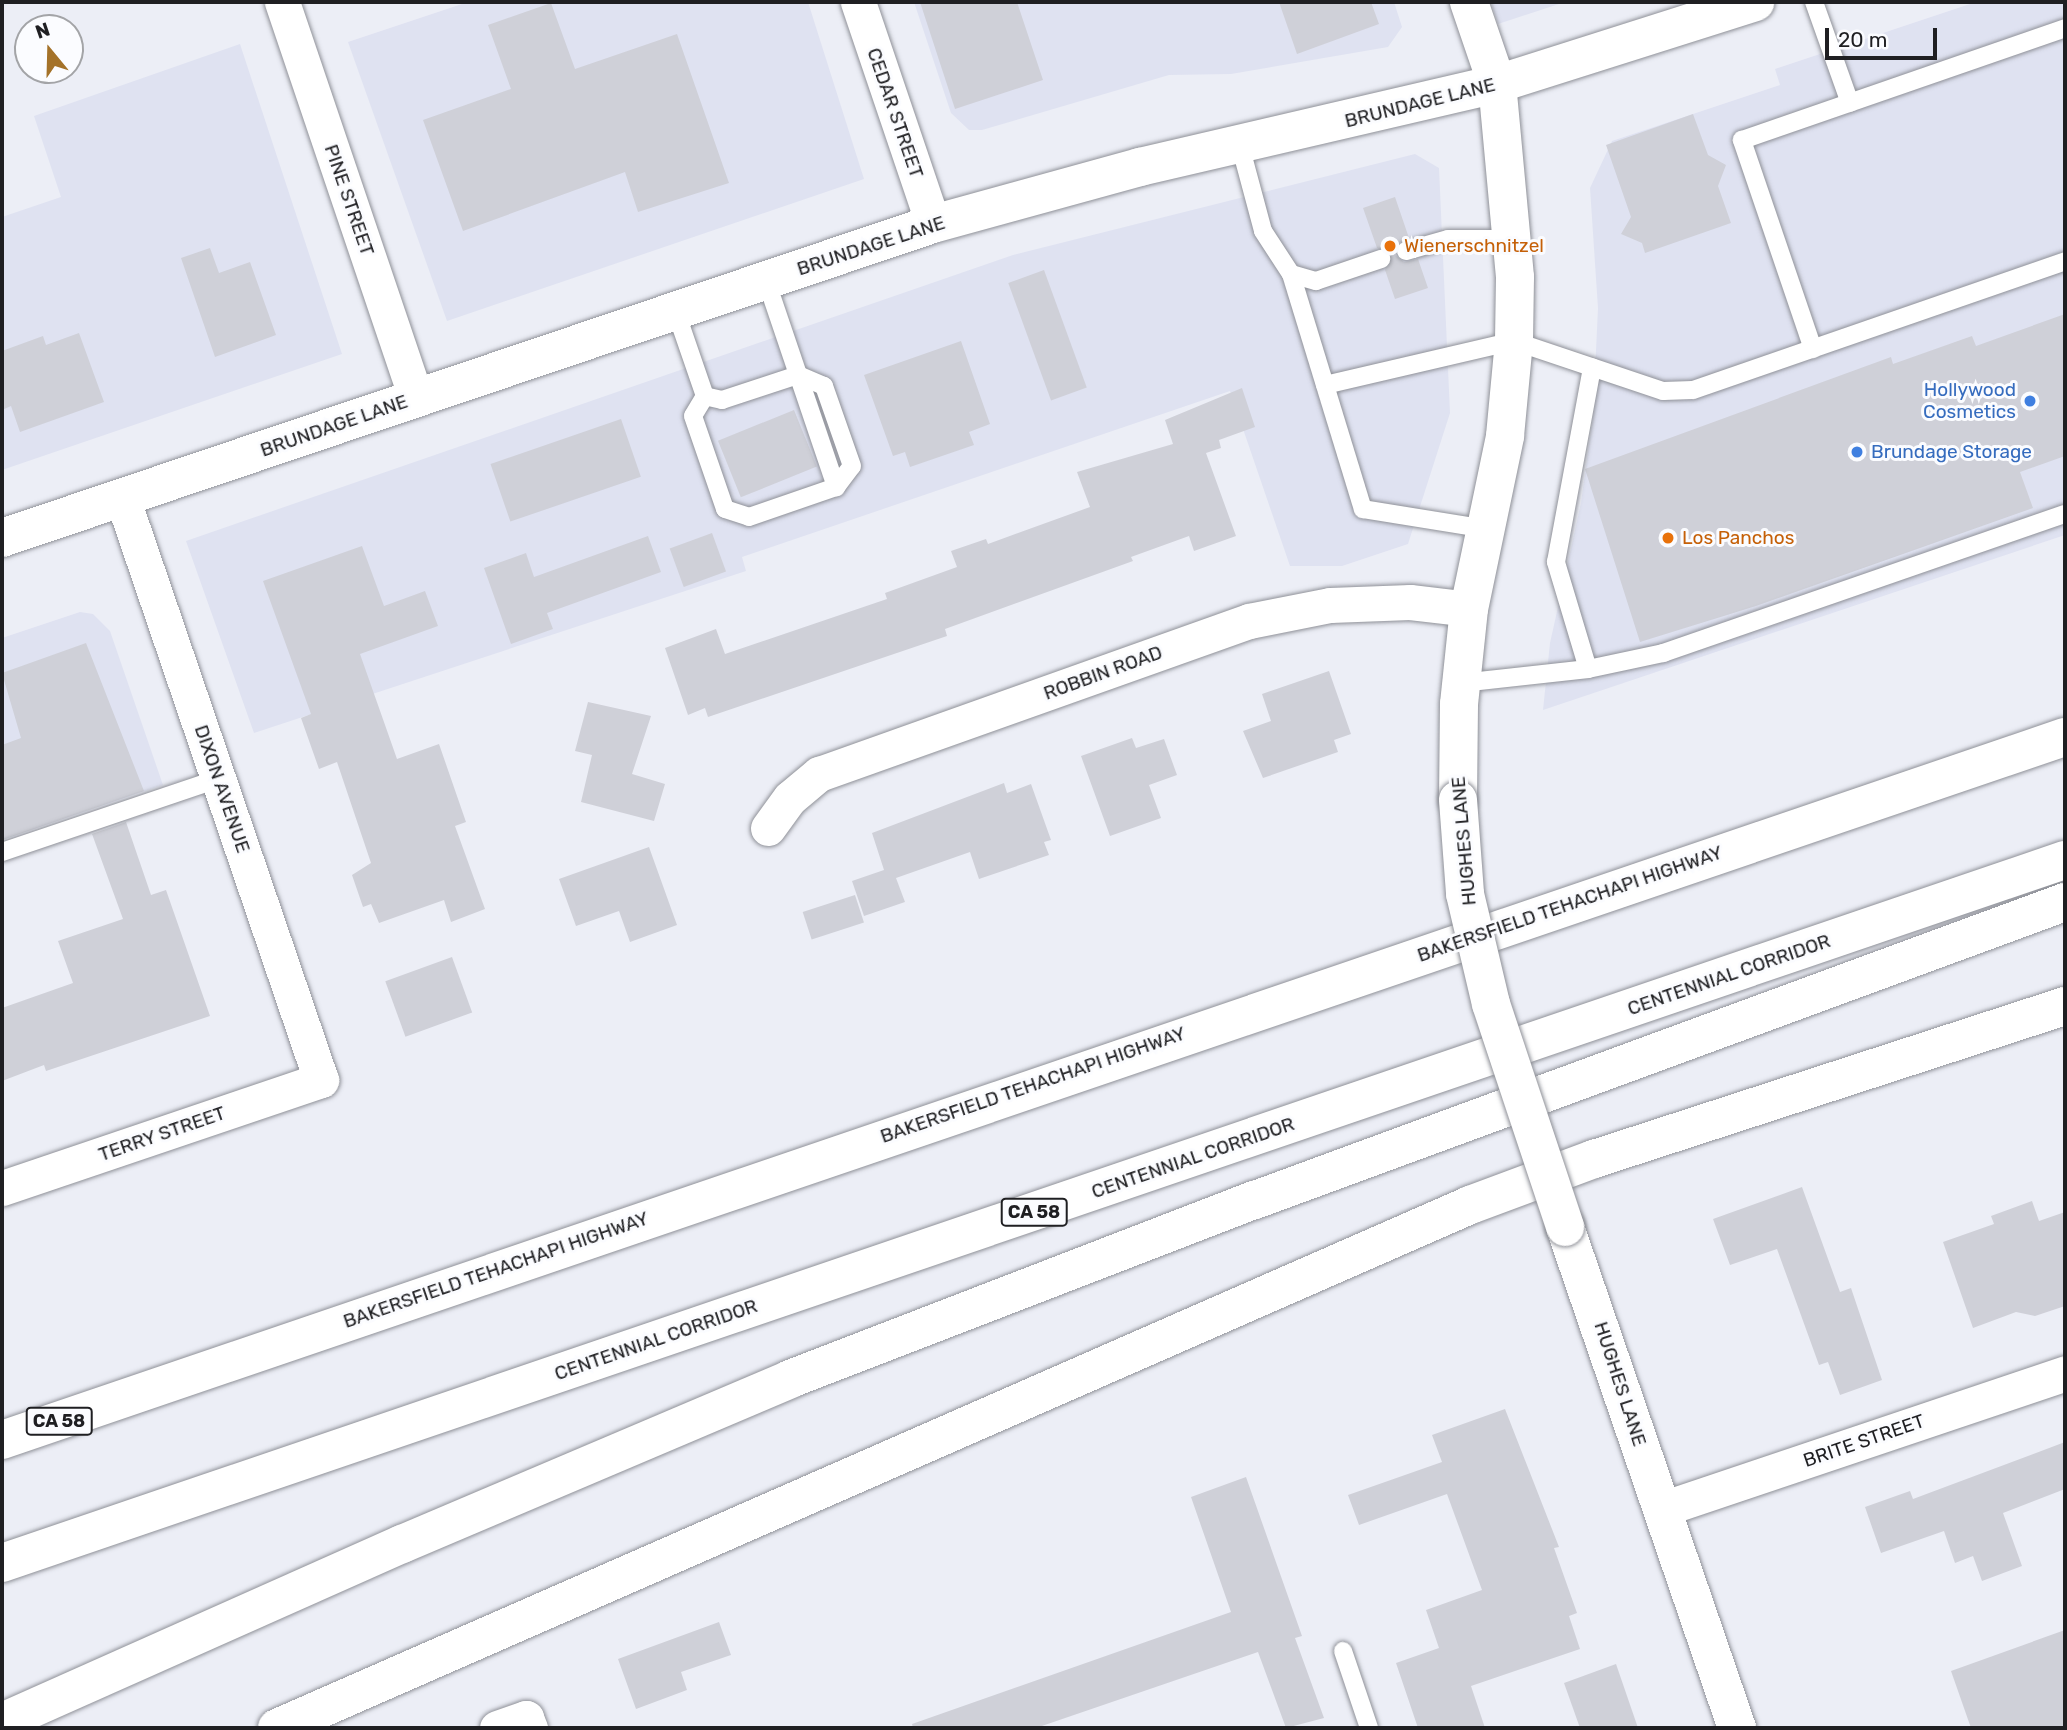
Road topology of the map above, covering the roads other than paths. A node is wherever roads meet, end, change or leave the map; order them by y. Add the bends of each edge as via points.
1 (282, 2) edge
2 (858, 2) edge
3 (1469, 2) edge
4 (1755, 2) edge
5 (1814, 2) edge
6 (1688, 12) edge
7 (2065, 28) edge
8 (1497, 84) junction
9 (1850, 103) junction
10 (1240, 145) junction
11 (933, 224) junction
12 (1511, 239) junction
13 (1406, 251) dead end
14 (1381, 259) dead end
15 (2065, 261) edge
16 (1291, 274) junction
17 (765, 281) junction
18 (676, 312) junction
19 (1514, 341) junction
20 (1813, 349) junction
21 (1592, 367) junction
22 (798, 375) junction
23 (1325, 385) junction
24 (705, 396) junction
25 (416, 398) junction
26 (122, 498) junction
27 (2065, 514) edge
28 (1486, 529) junction
29 (2, 538) edge
30 (1469, 609) junction
31 (1588, 669) junction
32 (1461, 683) junction
33 (2065, 737) edge
34 (218, 779) junction
35 (768, 828) dead end
36 (2, 852) edge
37 (2065, 860) edge
38 (2065, 902) edge
39 (2065, 1006) edge
40 (321, 1080) joint
41 (2, 1188) edge
42 (2065, 1373) edge
43 (116, 1402) junction
44 (2, 1427) edge
45 (2, 1440) edge
46 (1662, 1509) junction
47 (2, 1563) edge
48 (1343, 1651) dead end
49 (2, 1722) edge
50 (277, 1728) edge
51 (1369, 1728) edge
52 (1737, 1728) edge

1 - 25 street, PINE STREET
2 - 11 street, CEDAR STREET
3 - 8 main road, HUGHES LANE
4 - 6 main road, BRUNDAGE LANE
5 - 9 lane
6 - 8 main road, BRUNDAGE LANE
7 - 9 lane
8 - 10 main road, BRUNDAGE LANE
8 - 12 main road, HUGHES LANE
9 - 20 lane via 1742,140
10 - 11 main road, BRUNDAGE LANE via 1140,167
10 - 16 lane via 1263,231
11 - 17 main road, BRUNDAGE LANE
12 - 13 lane via 1448,239
12 - 19 main road, HUGHES LANE
14 - 16 lane via 1316,281
15 - 20 lane
16 - 23 lane
17 - 18 main road, BRUNDAGE LANE
17 - 22 lane
18 - 24 lane
18 - 25 main road, BRUNDAGE LANE
19 - 21 lane
19 - 23 lane
19 - 28 main road, HUGHES LANE via 1505,436
20 - 21 lane via 1675,392
21 - 31 lane via 1556,562
22 - 24 lane via 722,400
22 - 24 lane via 836,487 749,517 726,509 694,416
23 - 28 lane via 1363,509
25 - 26 main road, BRUNDAGE LANE
26 - 29 main road, BRUNDAGE LANE
26 - 34 street, DIXON AVENUE
27 - 31 lane via 1663,653
28 - 30 main road, HUGHES LANE
30 - 32 main road, HUGHES LANE
30 - 35 street, ROBBIN ROAD via 1410,602 1330,605 1249,621 819,774 790,798
31 - 32 lane
32 - 46 main road, HUGHES LANE, bridge via 1458,800 1465,894 1491,1004
33 - 43 main road, BAKERSFIELD TEHACHAPI HIGHWAY / CA 58 via 896,1131
34 - 36 lane
34 - 40 street, DIXON AVENUE
37 - 47 main road, CENTENNIAL CORRIDOR / CA 58
38 - 49 main road via 1242,1205 829,1364 414,1539
39 - 50 main road via 1594,1158 1470,1205
40 - 41 street, TERRY STREET
42 - 46 street, BRITE STREET
43 - 44 main road
43 - 45 main road, BAKERSFIELD TEHACHAPI HIGHWAY / CA 58
46 - 52 main road, HUGHES LANE
48 - 51 lane

